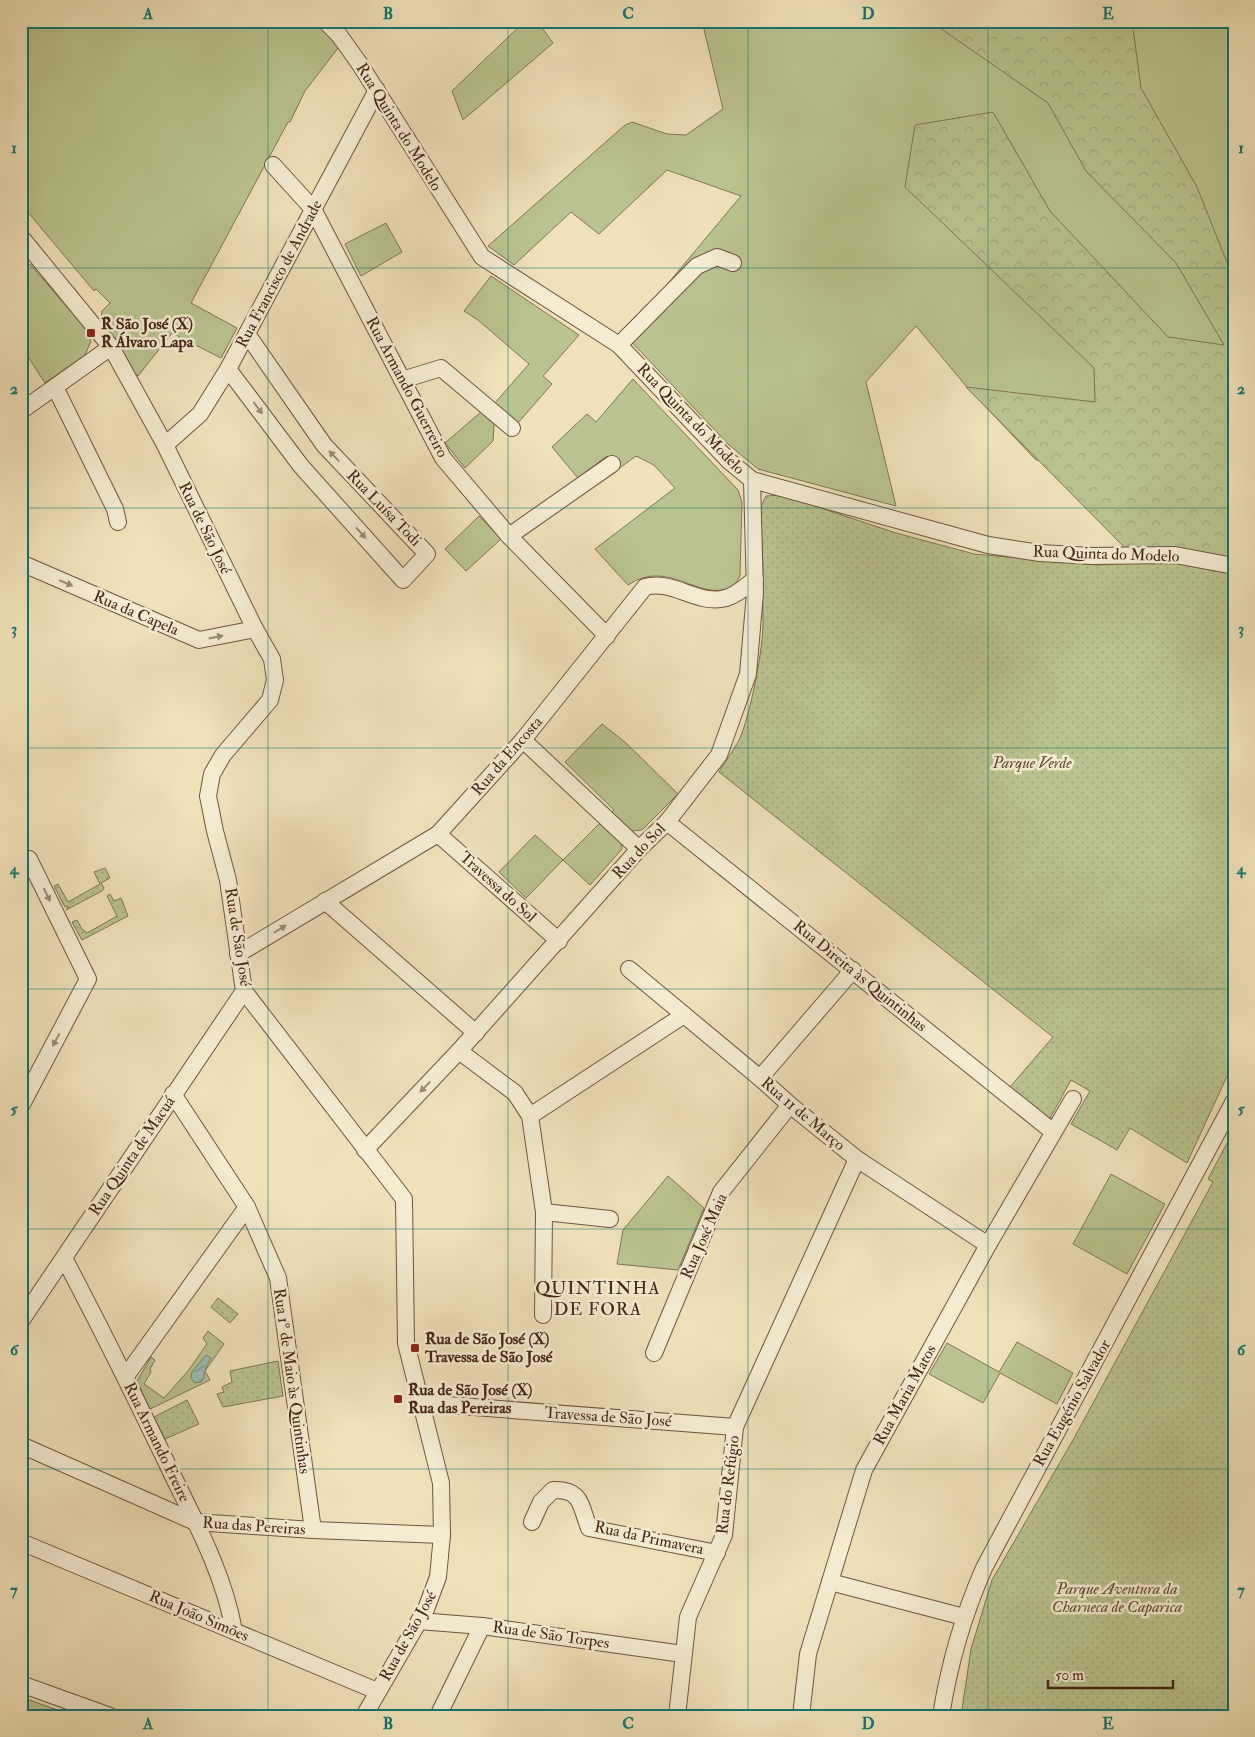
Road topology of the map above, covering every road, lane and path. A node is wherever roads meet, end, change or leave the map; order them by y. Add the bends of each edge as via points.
1 (326, 21) edge
2 (377, 90) junction
3 (273, 165) dead end
4 (313, 209) junction
5 (21, 237) edge
6 (733, 263) dead end
7 (247, 334) junction
8 (619, 345) junction
9 (111, 347) junction
10 (228, 369) junction
11 (402, 380) junction
12 (55, 387) junction
13 (21, 411) edge
14 (512, 428) dead end
15 (165, 445) junction
16 (612, 464) dead end
17 (752, 480) junction
18 (118, 522) dead end
19 (509, 536) junction
20 (21, 563) edge
21 (1234, 566) edge
22 (755, 579) junction
23 (255, 629) junction
24 (607, 636) junction
25 (523, 740) junction
26 (667, 822) junction
27 (438, 834) junction
28 (639, 849) junction
29 (21, 857) edge
30 (325, 901) junction
31 (558, 941) junction
32 (238, 954) junction
33 (629, 969) dead end
34 (853, 970) junction
35 (244, 990) junction
36 (684, 1015) junction
37 (476, 1033) junction
38 (459, 1051) junction
39 (760, 1078) junction
40 (172, 1094) junction
41 (1073, 1099) dead end
42 (1234, 1101) edge
43 (790, 1105) junction
44 (21, 1106) edge
45 (530, 1116) junction
46 (1052, 1131) junction
47 (365, 1150) junction
48 (857, 1159) junction
49 (247, 1207) junction
50 (544, 1212) junction
51 (610, 1218) dead end
52 (988, 1245) junction
53 (64, 1258) junction
54 (543, 1315) dead end
55 (21, 1321) edge
56 (654, 1353) dead end
57 (126, 1376) junction
58 (421, 1403) junction
59 (735, 1427) junction
60 (21, 1446) edge
61 (196, 1522) junction
62 (532, 1522) dead end
63 (313, 1530) junction
64 (442, 1535) junction
65 (21, 1542) edge
66 (717, 1553) junction
67 (830, 1582) junction
68 (964, 1617) junction
69 (419, 1621) junction
70 (482, 1626) junction
71 (234, 1631) junction
72 (683, 1654) junction
73 (21, 1684) edge
74 (377, 1691) junction
75 (110, 1716) edge
76 (364, 1716) edge
77 (438, 1716) edge
78 (677, 1716) edge
79 (801, 1716) edge
80 (941, 1716) edge

1 - 2 street, Rua Quinta do Modelo via 340,35
2 - 4 street, Rua Francisco de Andrade
2 - 8 street, Rua Quinta do Modelo via 482,257
3 - 4 street, Rua Armando Guerreiro
4 - 7 street, Rua Francisco de Andrade
4 - 11 street, Rua Armando Guerreiro
5 - 9 street, Rua de São José
6 - 8 street via 717,257 697,266
7 - 10 street, Rua Francisco de Andrade
10 -> 7 street, Rua Luísa Todi via 301,466 403,580 427,554 324,446
8 - 17 street, Rua Quinta do Modelo via 729,461
9 - 12 street
9 - 15 street, Rua de São José
10 - 15 street, Rua Francisco de Andrade via 200,414
11 - 14 street via 441,368
11 - 19 street, Rua Armando Guerreiro via 443,458
12 - 13 street
12 - 18 street via 115,509
15 - 23 street, Rua de São José
16 - 19 street
17 - 21 street, Rua Quinta do Modelo via 988,545 1083,556 1175,555
17 - 22 street, Rua do Sol
19 - 24 street, Rua Armando Guerreiro
20 -> 23 street, Rua da Capela via 200,640
22 - 24 street, Rua da Encosta via 726,598 710,600 671,586 656,584 645,587
22 - 26 street, Rua do Sol via 748,674 719,755
23 - 32 street, Rua de São José via 272,659 275,680 270,700 223,755 212,774 208,796 228,880
24 - 25 street, Rua da Encosta
25 - 27 street, Rua da Encosta
25 - 28 street
26 - 28 street, Rua do Sol
26 - 34 street, Rua Direita às Quintinhas
27 - 30 street, Rua da Encosta
27 - 31 street, Travessa do Sol
28 - 31 street, Rua do Sol
29 -> 44 street via 29,859 88,979
32 -> 30 street, Rua da Encosta
30 - 37 street
31 - 37 street, Rua do Sol
32 - 35 street, Rua de São José
33 - 36 street, Rua 11 de Março
34 - 39 street
34 - 46 street, Rua Direita às Quintinhas
35 - 40 street, Rua Quinta de Macuá
35 - 47 street, Rua de São José
36 - 39 street, Rua 11 de Março
36 - 45 street
37 - 38 street, Rua do Sol
38 - 45 street via 515,1093
38 -> 47 street, Rua do Sol
39 - 43 street, Rua 11 de Março
40 - 49 street, Rua 1º de Maio às Quintinhas
40 - 53 street, Rua Quinta de Macuá
41 - 46 street, Rua Maria Matos
42 - 68 street, Rua Eugénio Salvador via 995,1545
43 - 48 street, Rua 11 de Março
43 - 56 street, Rua José Maia via 721,1192
45 - 50 street
46 - 52 street, Rua Maria Matos
47 - 58 street, Rua de São José via 404,1199 406,1343
48 - 52 street, Rua 11 de Março
48 - 59 street, Rua do Refúgio
49 - 57 street
49 - 63 street, Rua 1º de Maio às Quintinhas via 278,1278
50 - 51 street
50 - 54 street
52 - 67 street, Rua Maria Matos via 864,1470
53 - 55 street, Rua Quinta de Macuá
53 - 57 street, Rua Armando Freire
57 - 61 street, Rua Armando Freire
58 - 59 street, Travessa de São José
58 - 64 street, Rua de São José via 440,1483
59 - 66 street, Rua do Refúgio via 724,1535
60 - 61 street, Rua das Pereiras
61 - 63 street, Rua das Pereiras
61 - 71 street, Rua Armando Freire via 228,1599
62 - 66 street, Rua da Primavera via 541,1502 553,1490 568,1490 578,1496 589,1528
63 - 64 street, Rua das Pereiras
64 - 69 street, Rua de São José via 438,1577
65 - 71 street, Rua João Simões
66 - 72 street, Rua do Refúgio via 693,1601
67 - 68 street
67 - 79 street, Rua Maria Matos via 808,1654
68 - 80 street, Rua Eugénio Salvador
69 - 70 street, Rua de São Torpes
69 - 74 street, Rua de São José
70 - 72 street, Rua de São Torpes
70 - 77 street
71 - 74 street, Rua João Simões
72 - 78 street, Rua do Refúgio
73 - 75 street
74 - 76 street, Rua de São José

